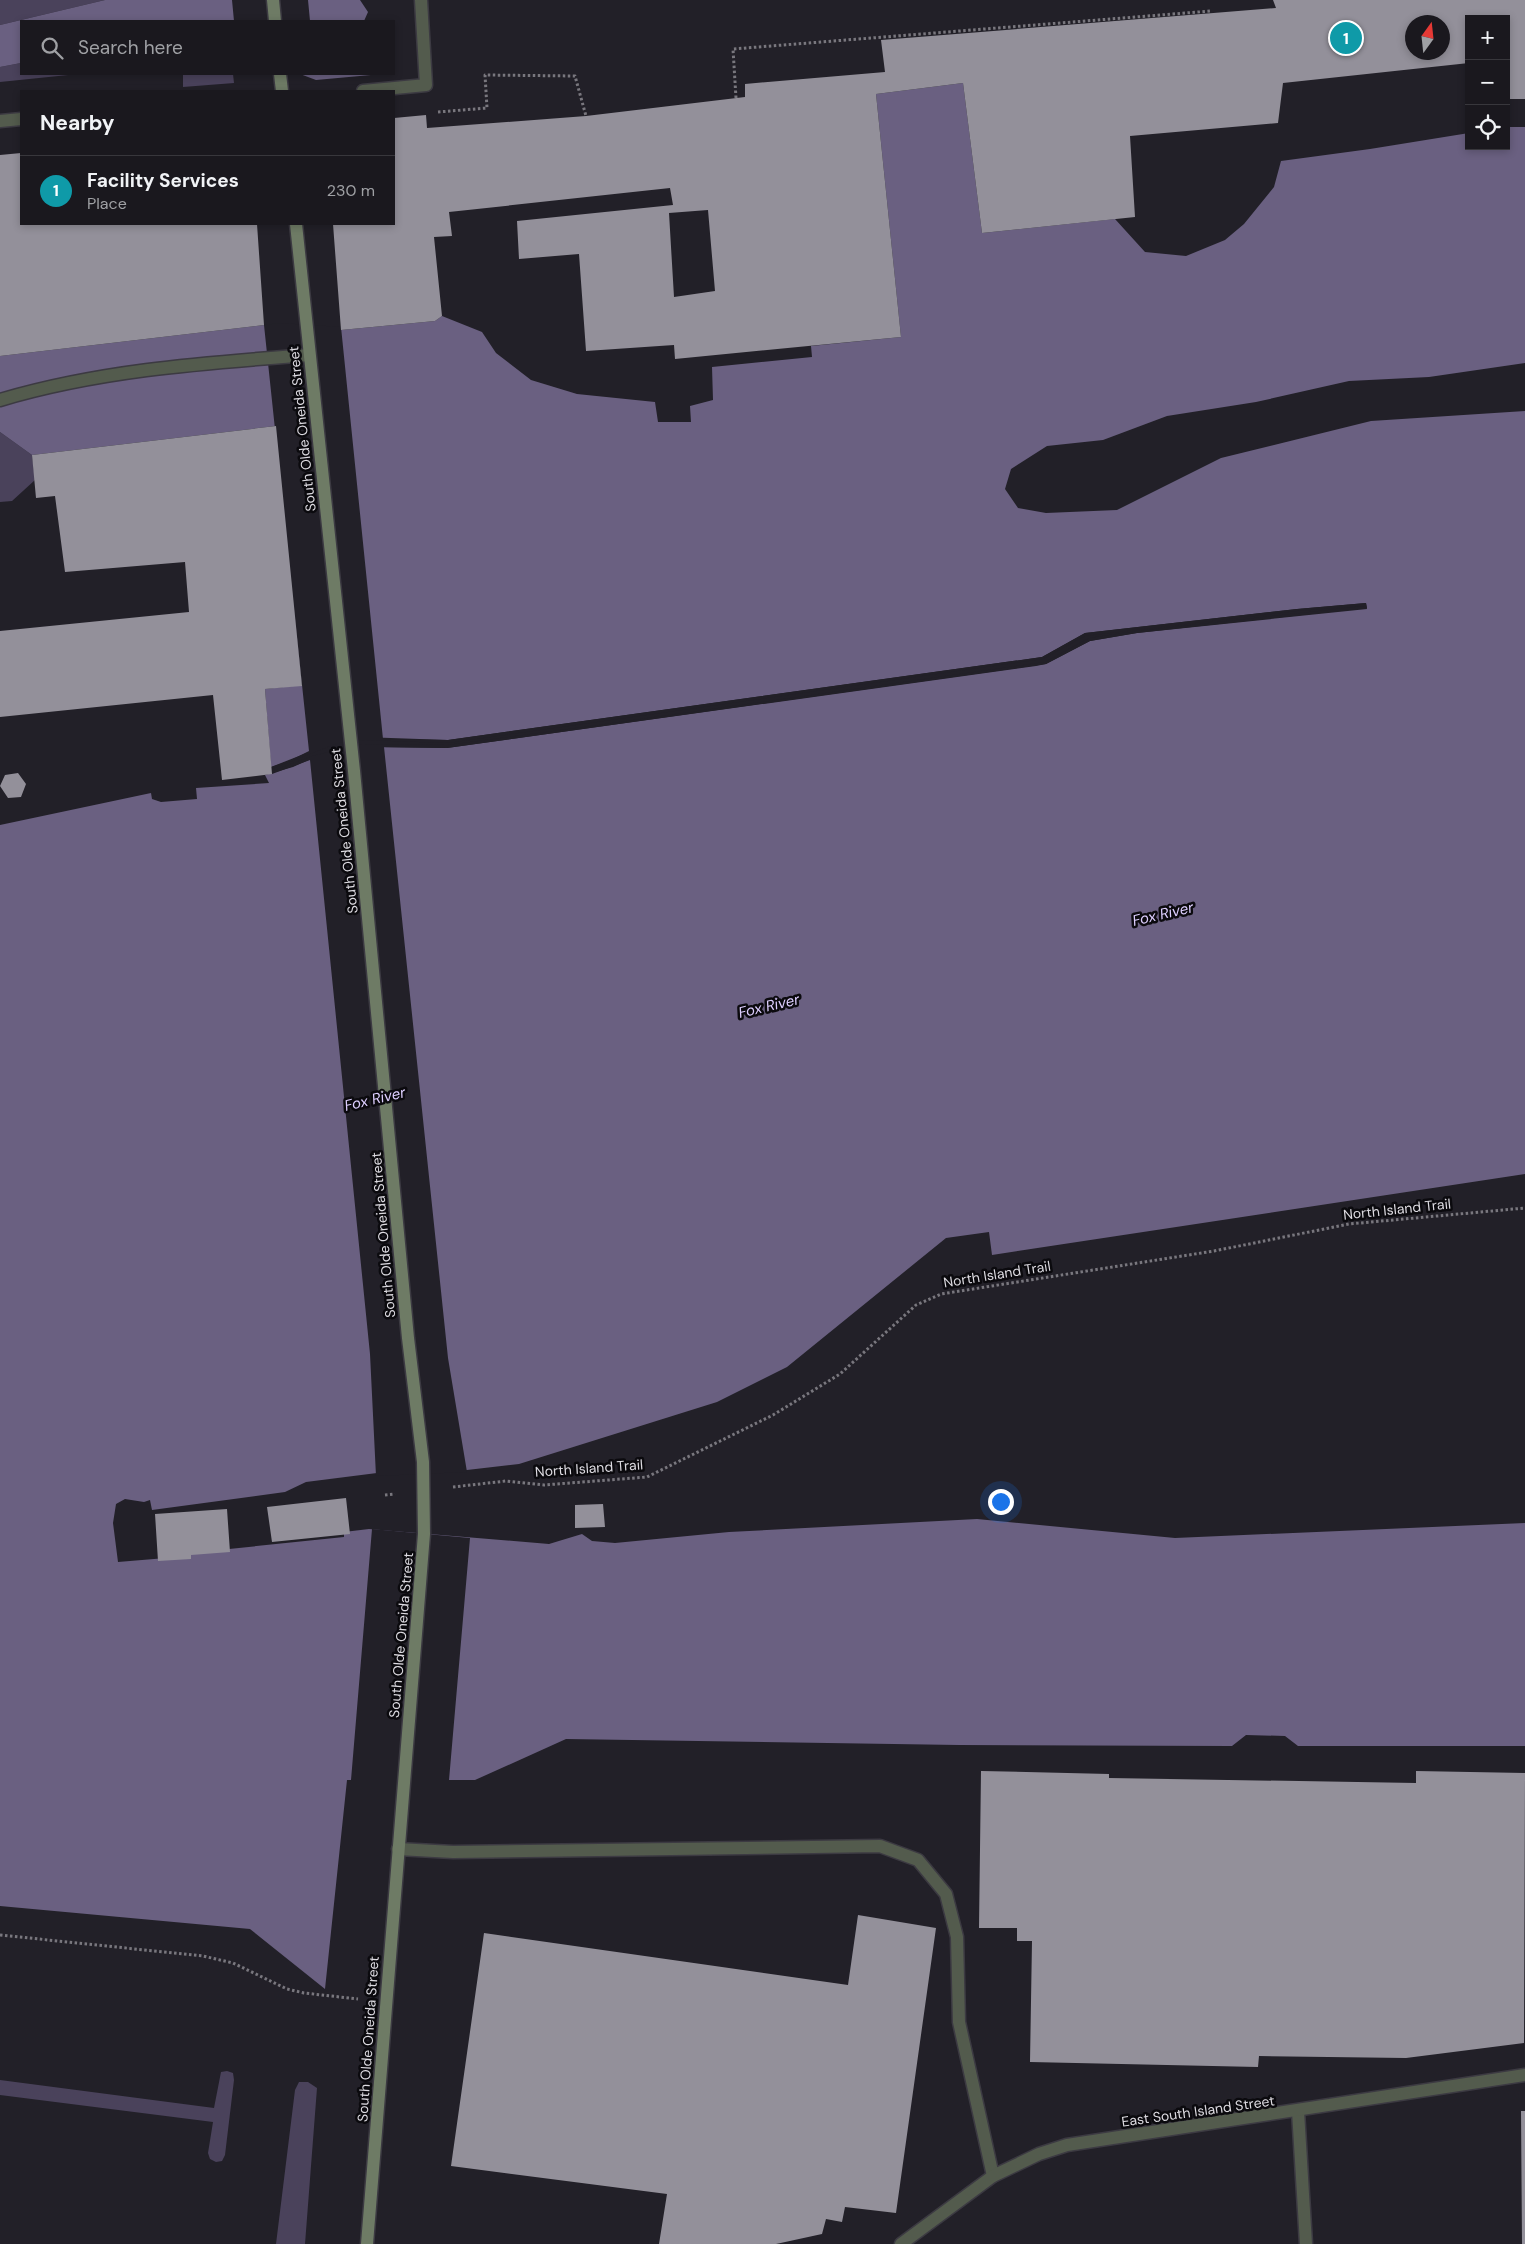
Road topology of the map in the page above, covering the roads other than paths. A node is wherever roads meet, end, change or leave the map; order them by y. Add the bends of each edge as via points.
1 (273, 0) edge
2 (421, 0) edge
3 (275, 20) edge
4 (374, 90) edge
5 (20, 119) edge
6 (0, 121) edge
7 (296, 225) edge
8 (309, 354) junction
9 (0, 400) edge
10 (398, 1849) junction
11 (1525, 2075) edge
12 (1298, 2111) junction
13 (993, 2176) junction
14 (367, 2244) edge
15 (901, 2244) edge
16 (1306, 2244) edge

1 - 3 street
2 - 4 street via 426,85
5 - 6 street
7 - 8 street, South Olde Oneida Street
8 - 9 street via 145,370 65,382
8 - 10 street, South Olde Oneida Street via 354,770 423,1476 424,1534
10 - 13 street via 453,1852 880,1846 918,1860 946,1894 957,1937 959,2022
10 - 14 street, South Olde Oneida Street
11 - 12 street, East South Island Street
12 - 13 street, East South Island Street via 1067,2146 1039,2154
12 - 16 street
13 - 15 street, East South Island Street

